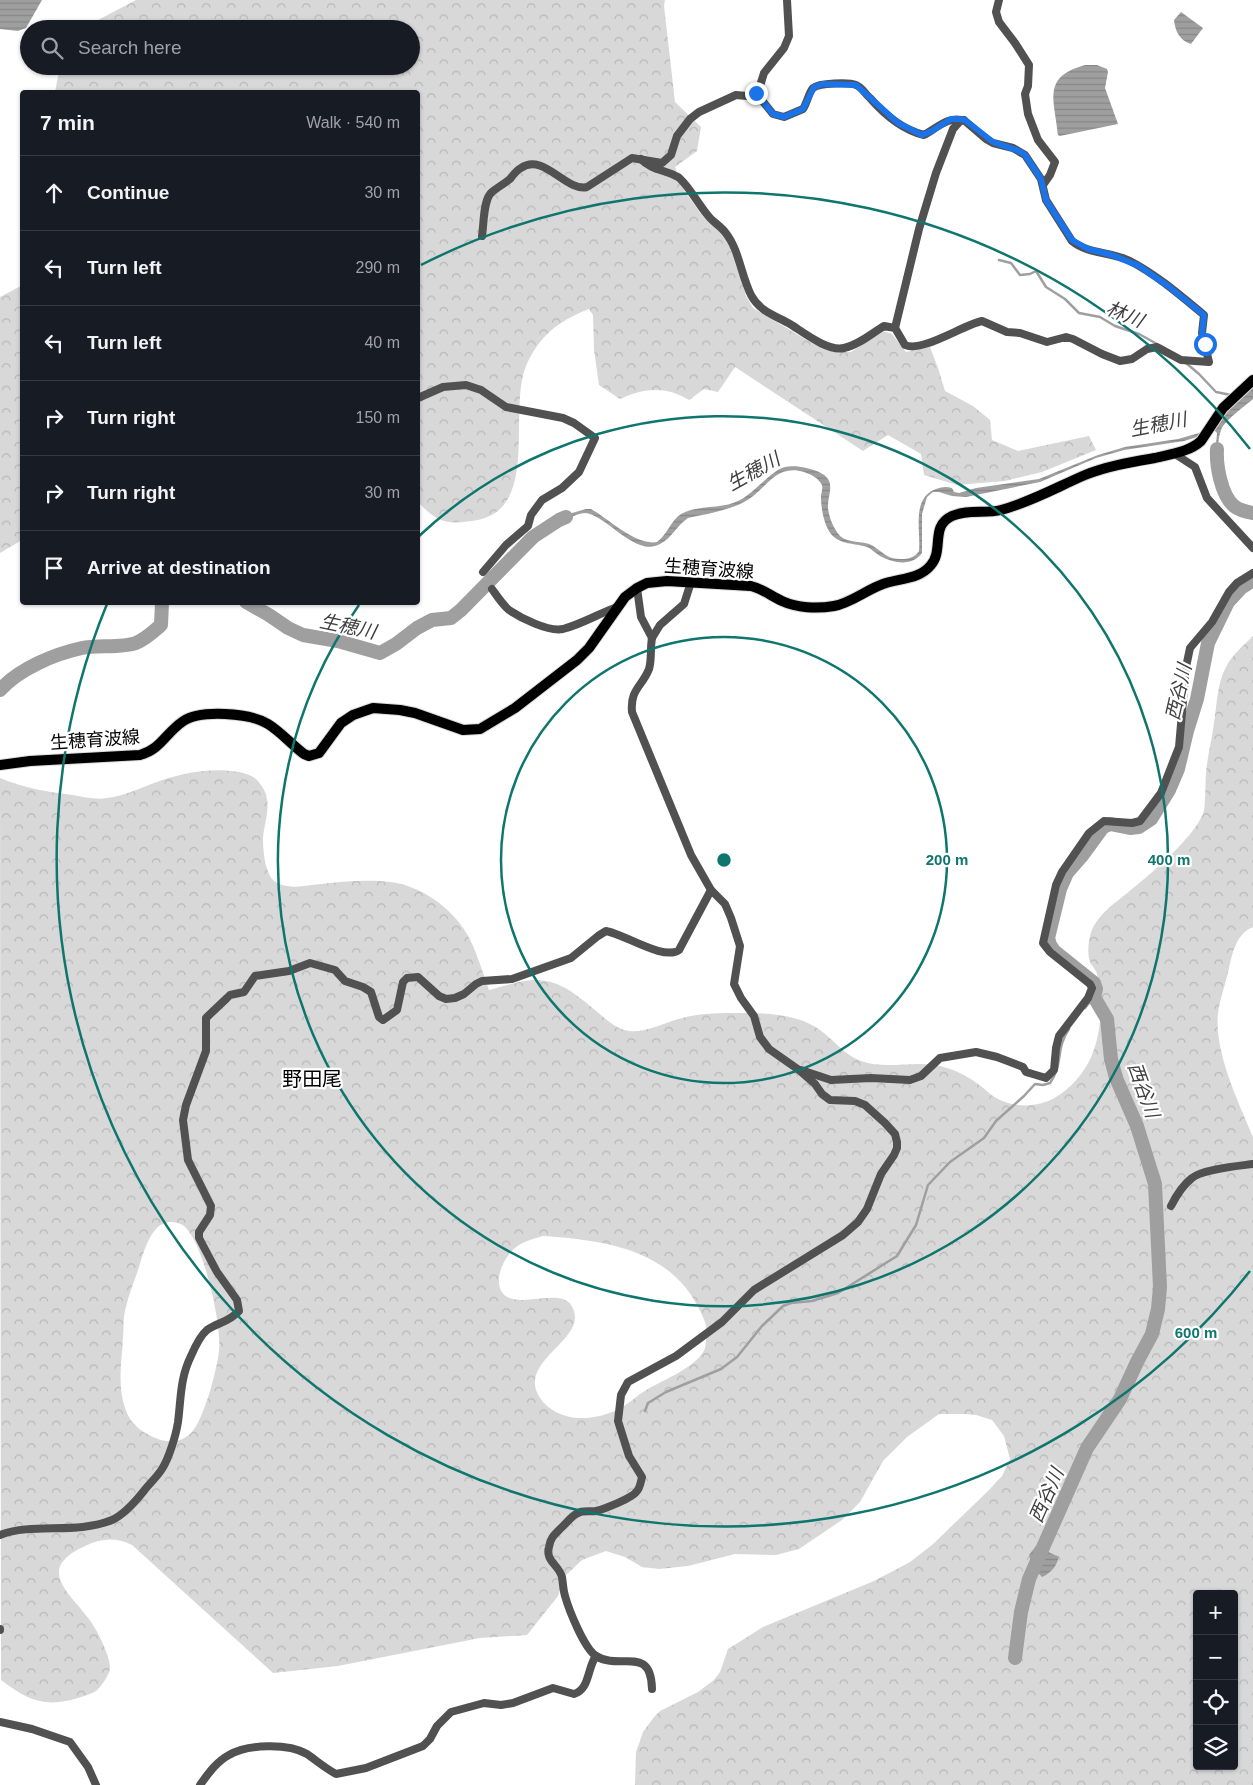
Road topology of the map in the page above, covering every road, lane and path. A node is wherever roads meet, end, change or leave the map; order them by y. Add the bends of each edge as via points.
1 (788, 0) edge
2 (999, 0) edge
3 (756, 93) junction
4 (964, 120) junction
5 (641, 159) junction
6 (1043, 185) junction
7 (482, 236) dead end
8 (895, 328) junction
9 (1253, 380) edge
10 (420, 397) edge
11 (1175, 454) junction
12 (1253, 548) edge
13 (483, 572) dead end
14 (1253, 572) edge
15 (691, 582) junction
16 (637, 588) junction
17 (492, 589) dead end
18 (617, 608) junction
19 (652, 638) junction
20 (0, 765) edge
21 (711, 890) junction
22 (799, 1070) junction
23 (1253, 1164) edge
24 (1171, 1206) dead end
25 (0, 1535) edge
26 (596, 1656) junction
27 (652, 1688) dead end
28 (0, 1722) edge
29 (95, 1783) edge
30 (102, 1785) edge
31 (200, 1785) edge

1 - 3 street via 789,36 784,48 764,73
2 - 6 street via 996,12 999,22 1029,65 1025,94 1028,114 1038,140 1055,162
3 - 4 street via 773,114 784,117 803,109 814,87 853,84 898,123 922,135 951,119
3 - 5 street via 736,95 698,112 676,136 671,155 662,163
4 - 6 street via 986,139 1025,155
4 - 8 street via 953,129 936,173
5 - 7 street via 626,160 582,188 573,186 546,168 530,165 521,168 487,197
5 - 8 street via 645,164 678,178 724,230 742,266 752,297 774,317 810,337 839,348 855,344 884,326
6 - 8 street via 1046,200 1076,244 1139,266 1204,315 1202,333 1209,362 1183,360 1157,347 1147,348 1132,359 1120,361 1073,338 1047,342 1007,332 985,321 912,348 905,345
9 - 11 main road, 生穂育波線 via 1222,408 1197,445
10 - 13 street via 444,387 466,385 481,390 506,407 563,418 595,438 579,472 542,500 531,515 528,526
11 - 12 street via 1195,467 1207,498
11 - 15 main road, 生穂育波線 via 1104,469 1003,509 951,517 938,532 936,556 927,570 914,577 884,583 835,606 801,607 751,586
14 - 22 street via 1229,592 1212,622 1190,648 1179,747 1161,793 1140,821 1108,820 1098,825 1059,878 1044,943 1092,988 1059,1036 1054,1070 1048,1077 976,1052 940,1058 921,1076 910,1080 831,1080
15 - 16 main road, 生穂育波線 via 652,582
15 - 19 street via 684,604 660,625
16 - 18 main road, 生穂育波線
16 - 19 street via 642,620
17 - 18 street via 510,610 540,626 560,630
18 - 20 main road, 生穂育波線 via 577,660 515,708 480,729 463,730 415,713 373,708 341,723 323,749 309,756 258,719 205,714 184,720 151,752 140,755
19 - 21 street via 649,669 635,690 632,712 691,855
21 - 22 street via 725,904 740,946 733,978 736,990 754,1016 764,1043
21 - 25 street via 675,953 661,952 611,932 603,932 571,958 512,979 476,984 455,998 438,996 418,977 407,978 403,982 397,1010 383,1020 368,989 345,981 335,970 310,963 289,971 255,976 244,992 230,995 206,1018 206,1051 186,1105 183,1124 188,1160 211,1206 199,1238 237,1300 239,1311 206,1331 192,1354 184,1370 174,1441 163,1468 136,1500 115,1518 99,1524 11,1531
22 - 26 street via 830,1100 855,1101 876,1114 895,1134 897,1148 858,1222 754,1290 722,1322 676,1356 633,1378 624,1389 618,1421 629,1456 642,1477 637,1492 599,1510 580,1511 553,1536 549,1546 549,1557 562,1575 565,1596 584,1642
23 - 24 street via 1218,1169 1193,1177
26 - 27 street via 618,1662 640,1662 648,1669
26 - 31 street via 590,1665 585,1686 577,1693 553,1688 513,1703 484,1703 451,1712 423,1746 366,1768 336,1774 297,1750 260,1746 229,1755 215,1765
28 - 29 street via 70,1742
29 - 30 street

